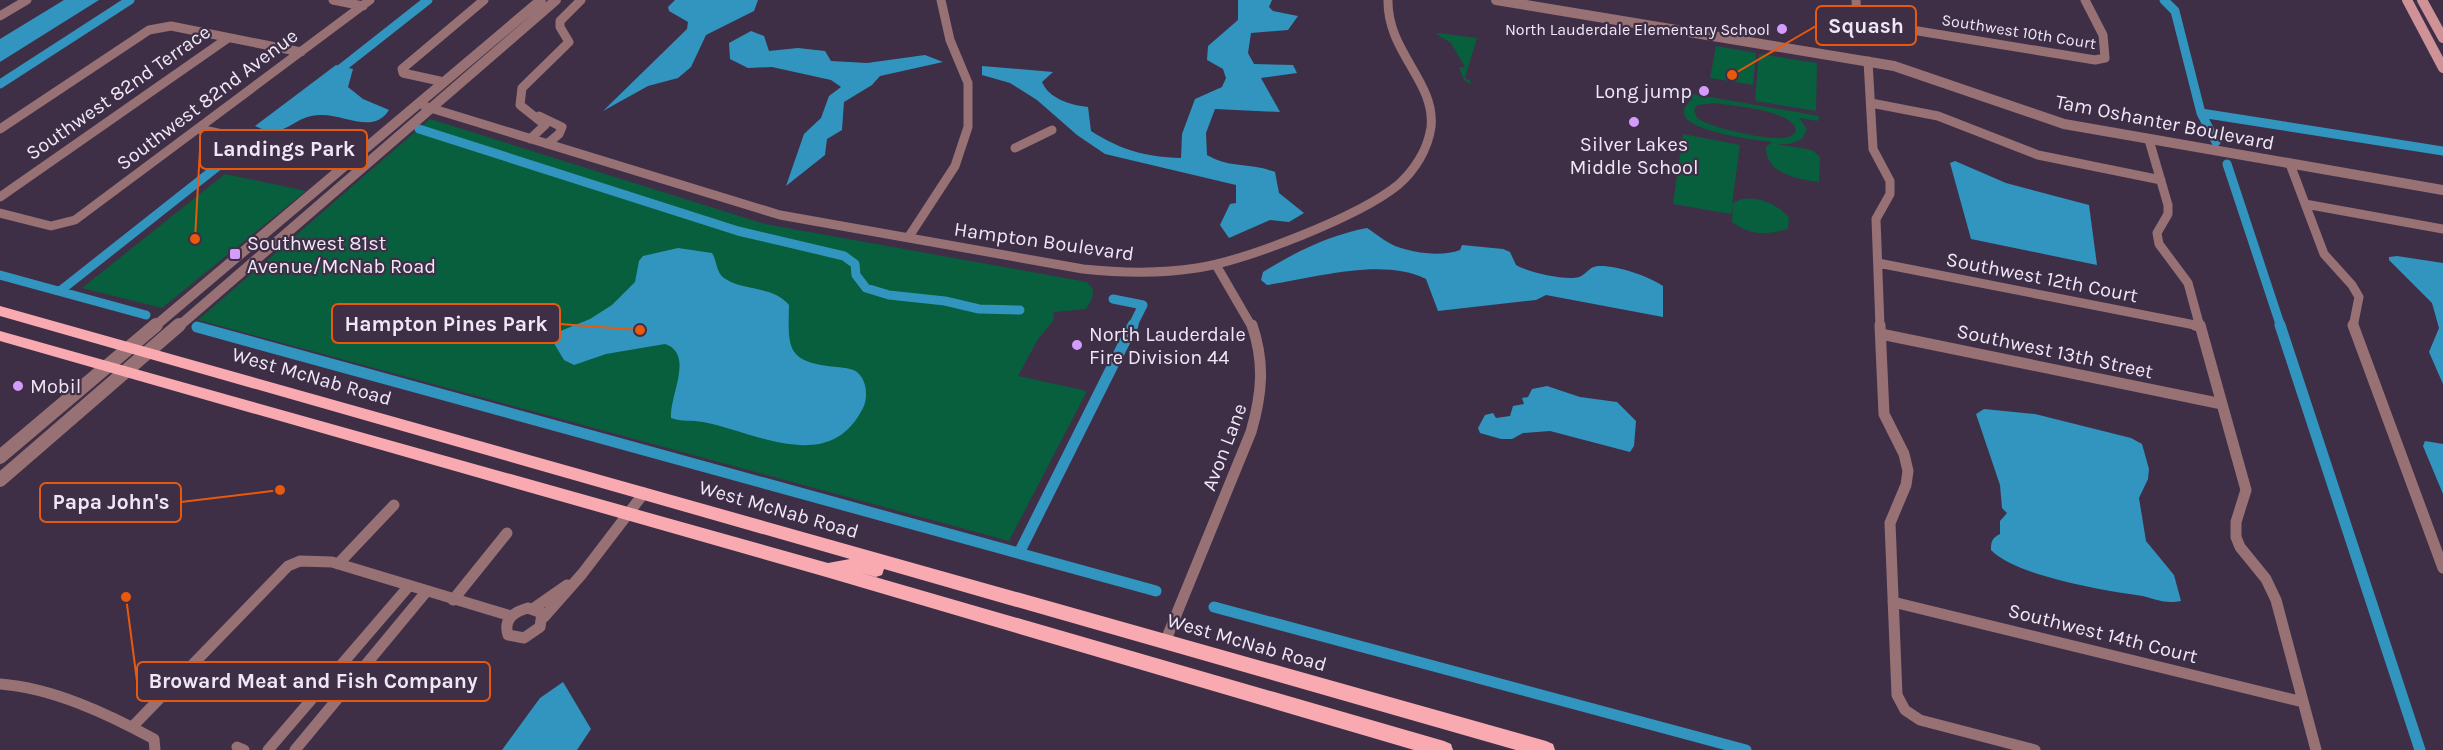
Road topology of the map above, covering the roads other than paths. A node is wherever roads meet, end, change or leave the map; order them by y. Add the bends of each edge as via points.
1 (27, 0) edge
2 (333, 0) edge
3 (484, 0) edge
4 (541, 0) edge
5 (556, 0) edge
6 (581, 0) edge
7 (941, 0) edge
8 (1388, 0) edge
9 (1496, 0) edge
10 (1856, 0) edge
11 (2085, 0) edge
12 (2407, 0) edge
13 (2422, 0) edge
14 (367, 3) edge
15 (1552, 5) edge
16 (0, 16) edge
17 (228, 38) junction
18 (2443, 38) edge
19 (301, 52) junction
20 (1869, 61) junction
21 (2443, 68) edge
22 (444, 82) junction
23 (1871, 103) junction
24 (417, 105) junction
25 (430, 108) junction
26 (533, 114) junction
27 (0, 129) edge
28 (199, 129) junction
29 (1052, 130) dead end
30 (530, 139) junction
31 (2150, 140) junction
32 (547, 144) junction
33 (1015, 148) dead end
34 (351, 161) junction
35 (365, 164) junction
36 (2290, 164) junction
37 (2161, 180) junction
38 (2443, 190) edge
39 (0, 197) edge
40 (2305, 204) junction
41 (0, 213) edge
42 (2443, 229) edge
43 (908, 238) junction
44 (1878, 263) junction
45 (1216, 265) junction
46 (0, 311) edge
47 (2200, 326) junction
48 (1881, 334) junction
49 (0, 336) edge
50 (130, 348) junction
51 (149, 353) junction
52 (109, 366) junction
53 (128, 371) junction
54 (2222, 404) junction
55 (377, 417) junction
56 (357, 437) junction
57 (0, 458) edge
58 (0, 480) edge
59 (644, 493) junction
60 (394, 505) dead end
61 (627, 515) junction
62 (507, 533) dead end
63 (338, 564) junction
64 (2443, 568) edge
65 (826, 570) junction
66 (954, 583) junction
67 (408, 586) junction
68 (426, 592) junction
69 (453, 600) junction
70 (1893, 602) junction
71 (539, 613) junction
72 (511, 616) junction
73 (1165, 642) junction
74 (0, 684) edge
75 (2302, 702) junction
76 (133, 726) junction
77 (154, 750) edge
78 (268, 750) edge
79 (295, 750) edge
80 (1444, 750) edge
81 (1546, 750) edge
82 (2035, 750) edge
83 (2316, 750) edge

1 - 16 street
2 - 14 street
3 - 22 street via 402,69 403,73
4 - 22 street
5 - 25 street
6 - 26 street via 560,21 569,42 522,88 520,105
7 - 43 street via 951,43 968,83 969,113 962,151 953,173
8 - 45 street, Hampton Boulevard via 1389,28 1425,94 1430,114 1429,136 1417,164 1394,188 1363,207
9 - 15 street, Tam Oshanter Boulevard
10 - 11 street, Southwest 10th Court via 1857,21 2095,60 2105,58 2106,46
12 - 21 main road
13 - 18 main road
14 - 19 street, Southwest 82nd Avenue
15 - 20 street, Tam Oshanter Boulevard
17 - 19 street
17 - 27 street via 171,27 149,30
17 - 39 street, Southwest 82nd Terrace
19 - 28 street, Southwest 82nd Avenue
20 - 23 street
20 - 31 street, Tam Oshanter Boulevard via 1944,80 2064,124
22 - 24 street
23 - 37 street via 1938,116 2038,155
23 - 44 street via 1873,149 1890,181 1890,194 1876,219
24 - 25 street, Hampton Boulevard
24 - 34 street
25 - 30 street, Hampton Boulevard
25 - 35 street
26 - 30 street via 545,125
26 - 32 street via 562,127
28 - 34 street
28 - 41 street, Southwest 82nd Avenue via 64,225 51,226
29 - 33 street
30 - 32 street, Hampton Boulevard
31 - 36 street, Tam Oshanter Boulevard
31 - 37 street
32 - 43 street, Hampton Boulevard via 780,215
34 - 35 street
34 - 50 street
35 - 51 street
36 - 38 street, Tam Oshanter Boulevard
36 - 40 street
37 - 47 street via 2168,214 2157,233 2159,244 2188,283
40 - 42 street
40 - 64 street via 2324,254 2359,297 2352,321 2354,332
43 - 45 street, Hampton Boulevard via 1117,273 1170,272
44 - 47 street, Southwest 12th Court
44 - 48 street
45 - 73 street, Avon Lane via 1244,305 1258,338 1261,398 1248,440
46 - 50 main road, West McNab Road
47 - 54 street
48 - 54 street, Southwest 13th Street
48 - 70 street via 1884,414 1905,456 1908,471 1908,482 1890,523
49 - 52 main road
50 - 51 main road, West McNab Road
50 - 52 street
51 - 53 street
51 - 55 main road, West McNab Road
52 - 53 main road
52 - 57 street
53 - 56 main road
53 - 58 street
54 - 75 street via 2246,490 2236,522 2236,537 2276,600
55 - 56 main road
55 - 59 main road, West McNab Road
56 - 61 main road
59 - 61 street
59 - 66 main road, West McNab Road
60 - 63 street
61 - 65 main road
61 - 71 street via 582,574
62 - 69 street
63 - 67 street
63 - 76 street via 300,561 288,566
65 - 66 main road via 859,565 932,586
65 - 80 main road
66 - 73 main road, West McNab Road
67 - 68 street
67 - 78 street
68 - 69 street
68 - 79 street
69 - 72 street
70 - 75 street, Southwest 14th Court
70 - 82 street via 1897,694 1905,710 1920,720
71 - 72 street via 522,609
71 - 72 street via 536,632 518,639 506,631
73 - 81 main road, West McNab Road
74 - 76 street via 35,691
75 - 83 street
76 - 77 street via 154,739

